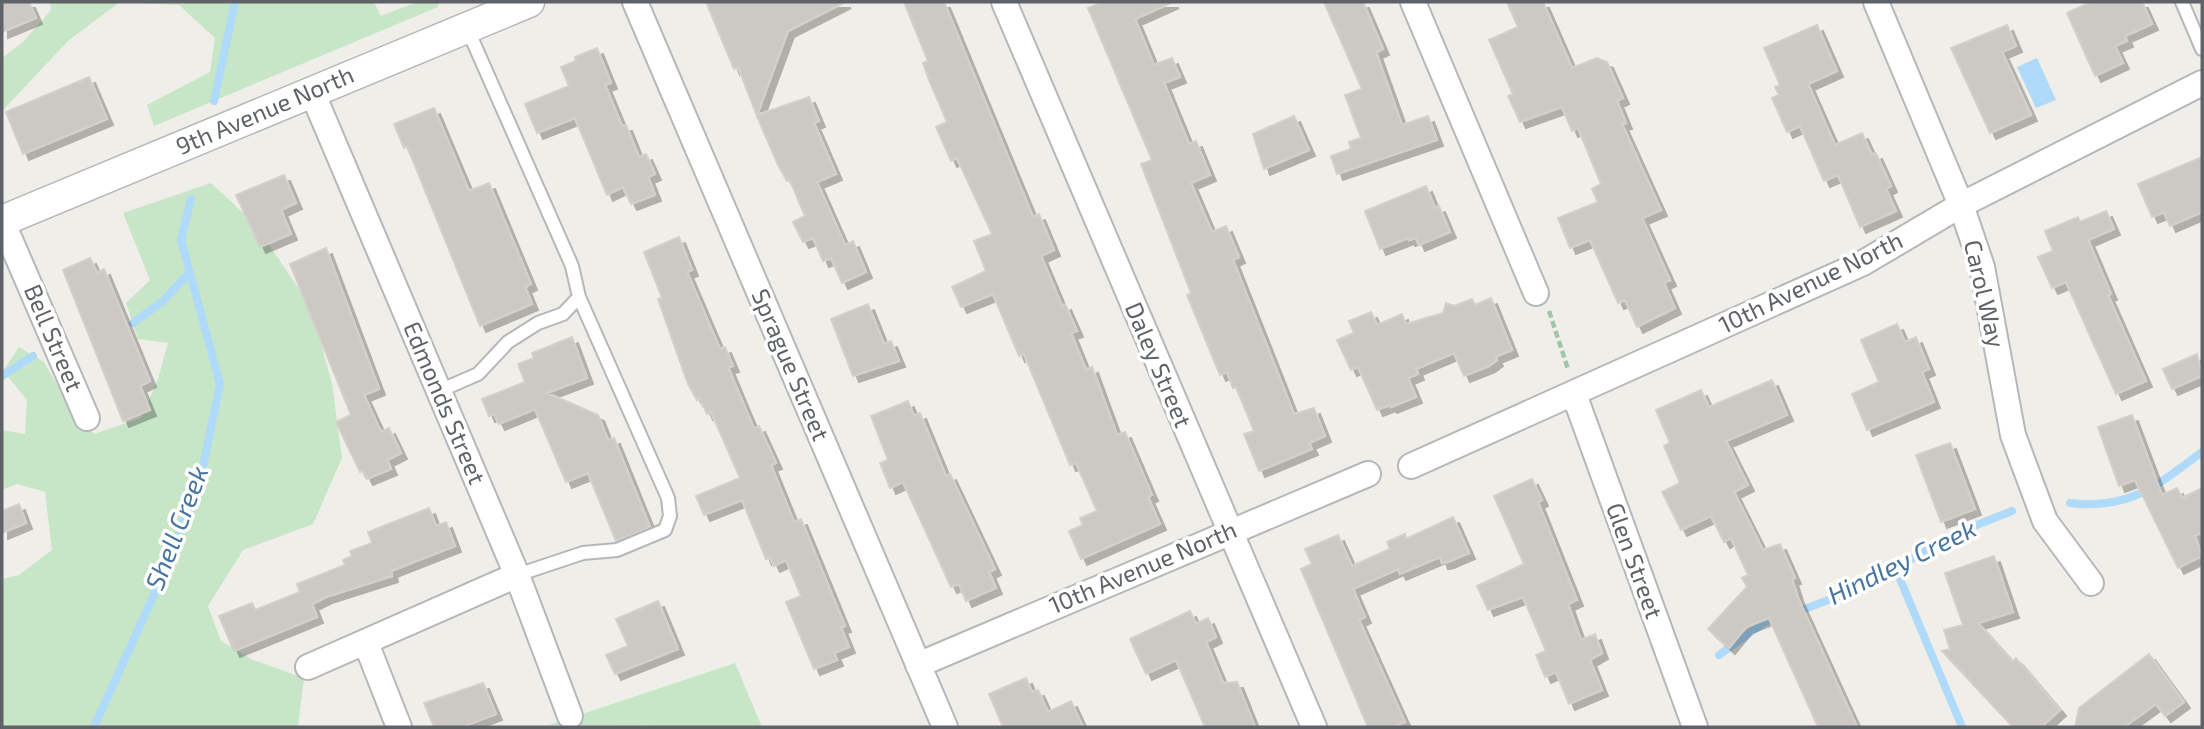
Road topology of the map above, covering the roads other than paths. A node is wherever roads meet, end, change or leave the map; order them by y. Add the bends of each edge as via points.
1 (529, 2) edge
2 (635, 2) edge
3 (1003, 2) edge
4 (1413, 2) edge
5 (1876, 2) edge
6 (2182, 2) edge
7 (467, 28) junction
8 (2202, 50) edge
9 (2202, 83) edge
10 (312, 92) junction
11 (1961, 205) junction
12 (2, 221) edge
13 (1536, 293) road end
14 (579, 298) junction
15 (439, 391) junction
16 (1574, 394) junction
17 (87, 418) dead end
18 (1411, 466) dead end
19 (1368, 474) dead end
20 (1229, 531) junction
21 (517, 575) junction
22 (2091, 583) dead end
23 (366, 643) junction
24 (918, 664) junction
25 (308, 667) dead end
26 (570, 716) dead end
27 (399, 727) edge
28 (945, 727) edge
29 (1314, 727) edge
30 (1695, 727) edge

1 - 7 street, 9th Avenue North
2 - 24 street, Sprague Street
3 - 20 street, Daley Street
4 - 13 street
5 - 11 street, Carol Way
6 - 8 lane
7 - 10 street, 9th Avenue North
7 - 14 lane via 572,266
9 - 11 street, 10th Avenue North
10 - 12 street, 9th Avenue North
10 - 15 street, Edmonds Street
11 - 16 street, 10th Avenue North via 1863,263
11 - 22 street, Carol Way via 1982,267 2013,435 2045,521
12 - 17 street, Bell Street
14 - 15 lane via 563,314 508,342 478,374
14 - 21 lane via 668,498 670,516 665,530 655,536
15 - 21 street, Edmonds Street
16 - 18 street, 10th Avenue North
16 - 30 street, Glen Street
19 - 20 street, 10th Avenue North
20 - 24 street, 10th Avenue North
20 - 29 street, Daley Street
21 - 23 street
21 - 26 street, Edmonds Street
23 - 25 street
23 - 27 street
24 - 28 street, Sprague Street

